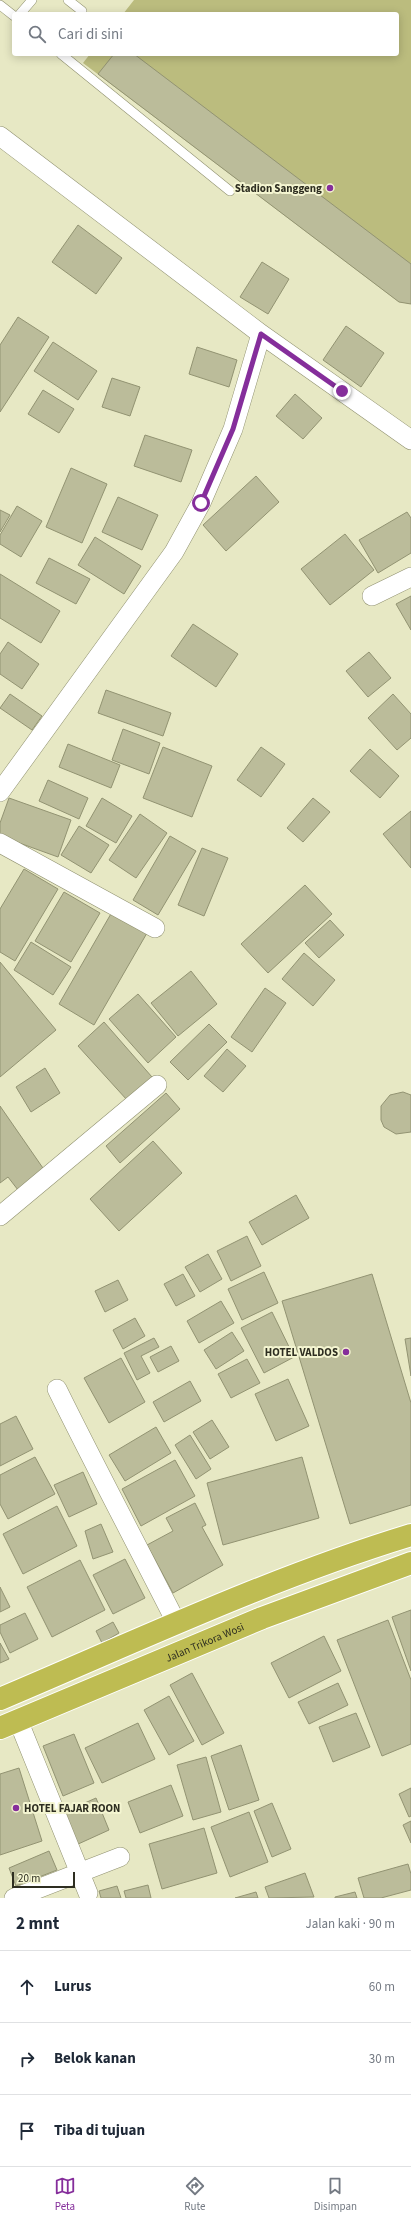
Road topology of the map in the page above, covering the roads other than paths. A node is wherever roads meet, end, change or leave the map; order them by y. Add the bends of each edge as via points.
1 (32, 0) edge
2 (68, 0) edge
3 (0, 5) edge
4 (82, 11) dead end
5 (22, 12) edge
6 (12, 14) edge
7 (63, 56) edge
8 (0, 136) edge
9 (230, 191) dead end
10 (261, 334) junction
11 (411, 440) edge
12 (411, 577) edge
13 (372, 596) dead end
14 (0, 794) edge
15 (0, 843) edge
16 (155, 928) dead end
17 (157, 1085) dead end
18 (0, 1216) edge
19 (57, 1389) dead end
20 (411, 1535) edge
21 (411, 1563) edge
22 (176, 1624) junction
23 (0, 1699) edge
24 (9, 1724) edge
25 (120, 1857) dead end
26 (79, 1873) junction
27 (88, 1893) dead end
28 (14, 1898) edge

1 - 5 lane
2 - 4 lane
3 - 6 lane
7 - 9 lane
8 - 10 street
10 - 11 street
10 - 14 street via 233,429 201,503 174,552
12 - 13 street
15 - 16 street
17 - 18 street
19 - 22 street
20 - 22 highway via 360,1550
21 - 24 highway, Jalan Trikora Wosi via 262,1618
22 - 23 highway
24 - 26 street
25 - 26 street
26 - 27 street
26 - 28 street

